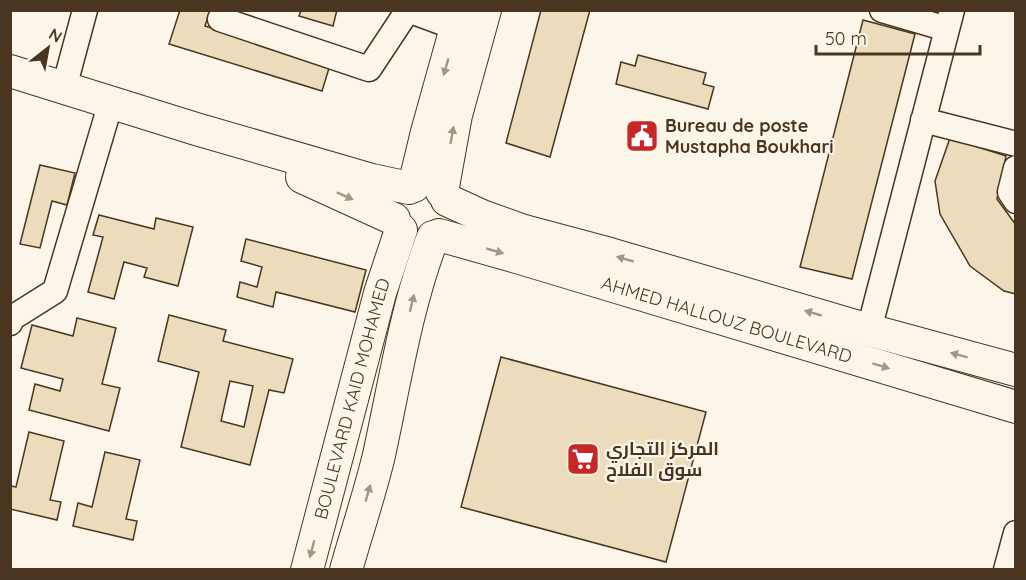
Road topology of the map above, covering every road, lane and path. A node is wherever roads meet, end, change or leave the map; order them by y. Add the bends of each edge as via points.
1 (85, 10) edge
2 (485, 10) edge
3 (882, 10) edge
4 (459, 19) edge
5 (220, 20) dead end
6 (949, 20) edge
7 (10, 71) edge
8 (64, 88) junction
9 (111, 102) junction
10 (923, 120) junction
11 (196, 129) junction
12 (427, 132) junction
13 (1016, 144) edge
14 (1016, 168) edge
15 (372, 180) junction
16 (428, 192) junction
17 (1016, 201) edge
18 (398, 224) junction
19 (436, 236) junction
20 (10, 323) edge
21 (869, 330) junction
22 (1016, 370) edge
23 (1016, 407) edge
24 (1016, 533) edge
25 (307, 570) edge
26 (346, 570) edge
27 (1006, 570) edge

1 - 8 street
16 -> 2 main road via 456,115
3 - 6 street
4 - 5 street via 408,10 369,69
4 -> 12 main road
6 - 10 street
7 - 8 main road
8 - 9 main road
9 - 11 main road
9 - 20 street via 56,291
10 - 13 street
10 - 21 street
11 - 15 main road, AHMED HALLOUZ BOULEVARD
11 -> 18 main road
12 - 15 main road via 404,161
12 - 16 main road
14 - 17 street via 1010,192
15 - 16 main road, AHMED HALLOUZ BOULEVARD
16 - 18 main road via 402,191 394,204
16 - 19 main road via 450,208 444,229
21 -> 16 main road, AHMED HALLOUZ BOULEVARD via 524,231
18 - 19 main road via 412,238
18 -> 25 main road, BOULEVARD KAID MOHAMED
19 -> 23 main road, AHMED HALLOUZ BOULEVARD
26 -> 19 main road, BOULEVARD KAID MOHAMED via 378,458 421,267
22 -> 21 main road, AHMED HALLOUZ BOULEVARD
24 - 27 street

